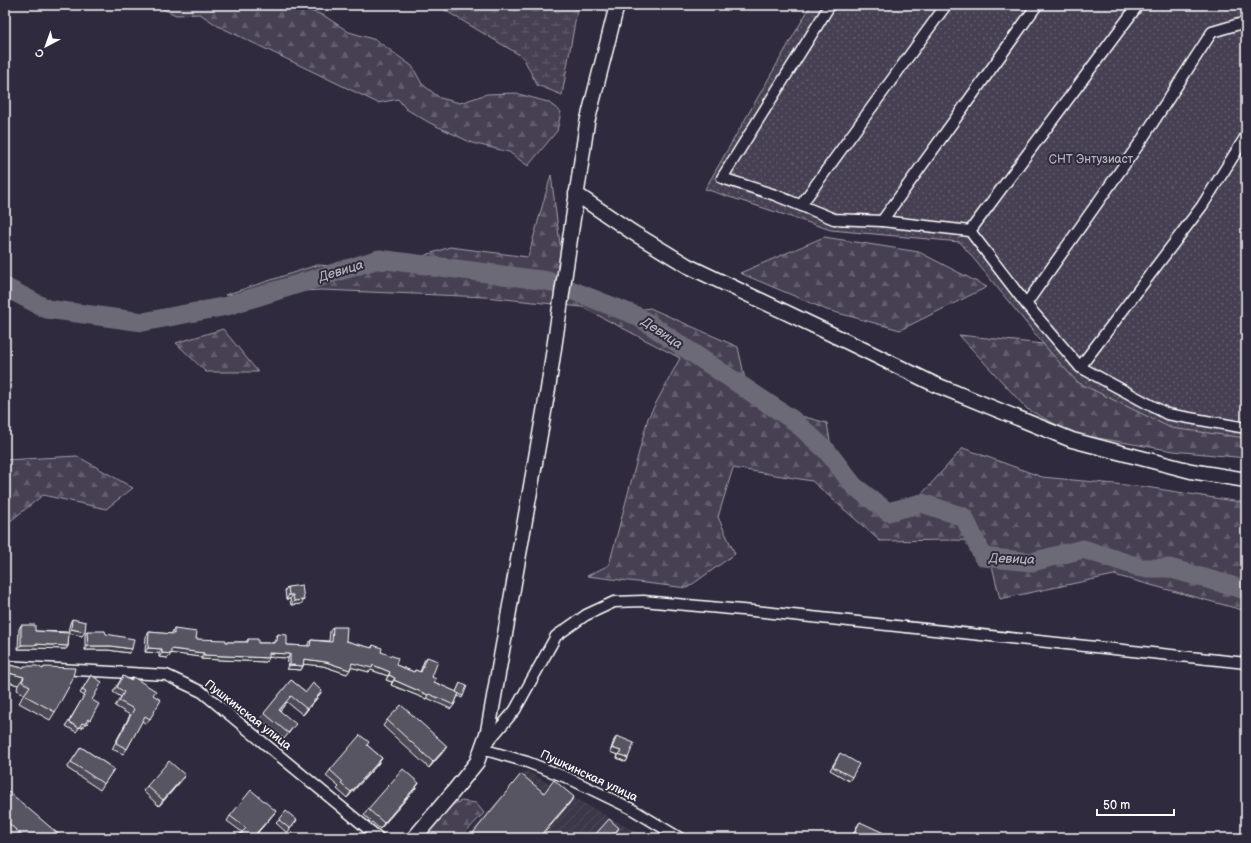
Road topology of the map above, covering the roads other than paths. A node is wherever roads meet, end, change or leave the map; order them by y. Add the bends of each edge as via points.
1 (617, 5) edge
2 (830, 5) edge
3 (946, 5) edge
4 (1037, 5) edge
5 (1138, 5) edge
6 (1246, 22) edge
7 (1246, 136) edge
8 (576, 194) junction
9 (801, 205) junction
10 (882, 221) junction
11 (970, 231) junction
12 (1026, 304) junction
13 (1080, 367) junction
14 (1246, 428) edge
15 (1246, 480) edge
16 (1246, 663) edge
17 (5, 666) edge
18 (482, 749) junction
19 (380, 838) edge
20 (414, 838) edge
21 (680, 838) edge

1 - 8 street via 587,123
2 - 9 street via 722,178
3 - 9 street
4 - 10 street
5 - 11 street
6 - 12 street via 1212,32 1139,144
7 - 13 street via 1202,206
8 - 15 street via 688,266 934,384 1072,440 1191,471
8 - 18 street via 548,389 488,731
9 - 10 street via 834,219
10 - 11 street
11 - 12 street
12 - 13 street
13 - 14 street via 1167,414
16 - 18 street via 756,611 643,601 614,602 586,615 556,636 515,710
17 - 19 street, Пушкинская улица via 166,675 202,692
18 - 20 street via 477,762
18 - 21 street, Пушкинская улица via 527,762 568,778 630,808

